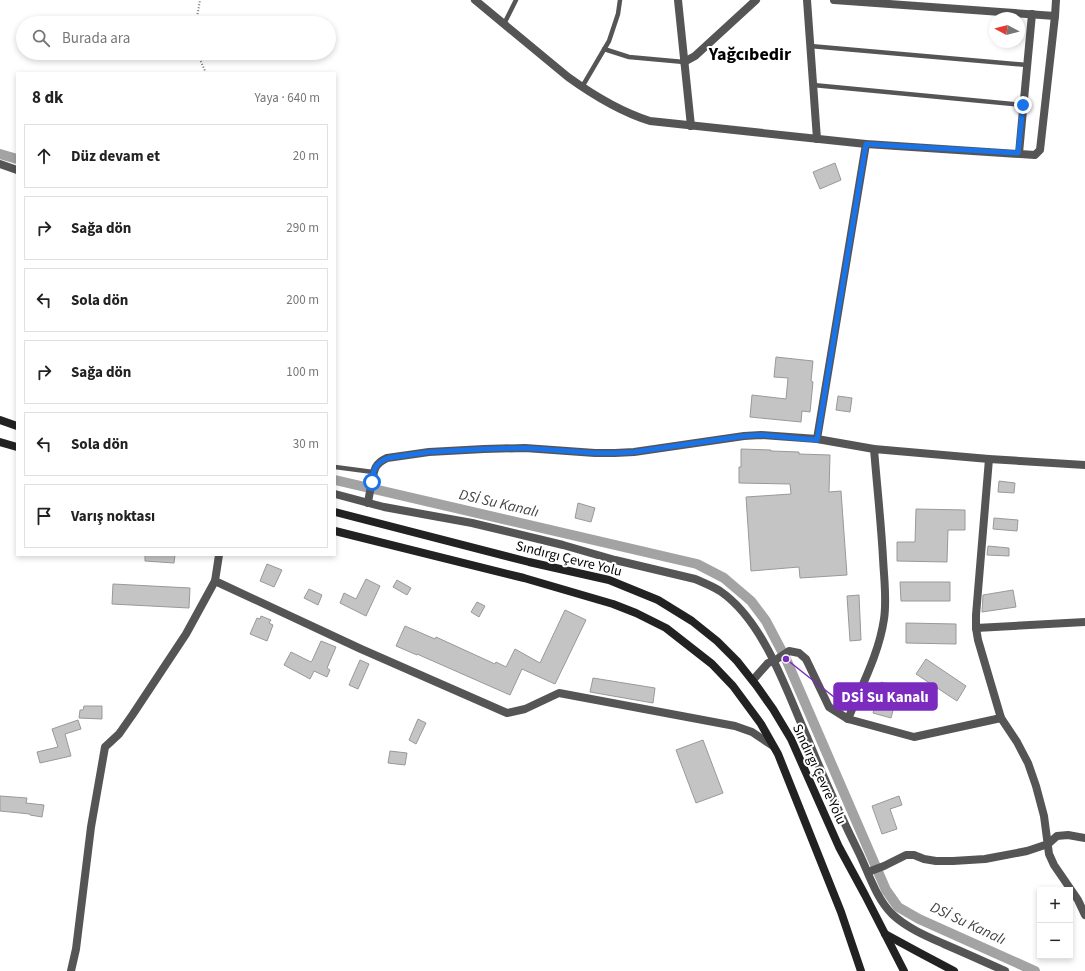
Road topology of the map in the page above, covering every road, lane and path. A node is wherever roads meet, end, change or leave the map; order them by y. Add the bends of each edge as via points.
1 (200, 0) edge
2 (474, 0) edge
3 (516, 0) edge
4 (620, 0) edge
5 (678, 0) edge
6 (756, 0) edge
7 (807, 0) edge
8 (834, 0) edge
9 (1056, 0) edge
10 (1032, 14) junction
11 (197, 16) edge
12 (1055, 16) junction
13 (504, 24) junction
14 (810, 46) junction
15 (604, 49) junction
16 (200, 60) edge
17 (684, 62) junction
18 (1027, 65) junction
19 (206, 72) edge
20 (813, 85) junction
21 (582, 87) junction
22 (1023, 105) junction
23 (690, 126) junction
24 (817, 139) junction
25 (866, 144) junction
26 (1018, 153) junction
27 (0, 164) edge
28 (16, 170) edge
29 (0, 420) edge
30 (16, 426) edge
31 (817, 440) junction
32 (0, 442) edge
33 (16, 447) edge
34 (874, 449) junction
35 (989, 459) junction
36 (1085, 465) edge
37 (336, 467) edge
38 (373, 472) junction
39 (336, 494) edge
40 (368, 499) junction
41 (336, 512) edge
42 (336, 531) edge
43 (219, 556) edge
44 (215, 581) junction
45 (1085, 622) edge
46 (976, 628) junction
47 (775, 660) junction
48 (753, 680) junction
49 (1000, 718) junction
50 (848, 719) junction
51 (773, 746) junction
52 (1085, 838) edge
53 (1048, 844) junction
54 (869, 871) junction
55 (1085, 915) edge
56 (885, 934) junction
57 (71, 971) edge
58 (861, 971) edge
59 (904, 971) edge
60 (954, 971) edge
61 (1005, 971) edge

1 - 11 path
2 - 13 street
3 - 13 lane
4 - 15 lane via 618,14
5 - 17 street
6 - 17 street
7 - 14 street
8 - 10 street
9 - 12 street
10 - 12 street
10 - 18 street
12 - 26 street via 1040,150 1035,155
13 - 21 street
14 - 18 lane
14 - 20 street
15 - 17 lane via 629,57
15 - 21 lane
16 - 19 path
17 - 23 street
18 - 22 street
20 - 22 lane
20 - 24 street
21 - 23 street via 636,117
22 - 26 street
23 - 24 street
24 - 25 street
25 - 26 street
25 - 31 street
27 - 28 street
29 - 30 main road
31 - 34 street
31 - 38 street via 744,436 615,453 525,448 429,452 382,460
32 - 33 main road
34 - 35 street
34 - 50 street via 886,598 880,639
35 - 36 street
35 - 46 street
37 - 38 lane
38 - 40 street
39 - 40 street
40 - 47 street via 402,510 472,523 563,545 708,584 731,600 751,623
41 - 48 main road, Sındırgı Çevre Yolu via 529,562 590,574 628,587 658,600 692,621 717,641
42 - 51 main road via 524,578 636,613 666,628 712,664 733,686 761,724
43 - 44 street
44 - 51 street via 361,649 507,712 525,709 559,693 735,726 752,732
44 - 57 street via 186,634 133,714 119,734 105,747
45 - 46 street
46 - 49 street
47 - 48 street via 768,663
47 - 50 street via 790,652 799,653 806,659 829,707
47 - 54 street via 840,815
48 - 56 main road, Sındırgı Çevre Yolu via 791,739 839,847
49 - 50 street via 914,737
49 - 53 street via 1028,763 1044,816
51 - 58 main road via 841,912
52 - 53 street via 1057,836
53 - 54 street via 985,859 936,861 906,855
53 - 55 street via 1054,865
54 - 61 street via 882,902 900,921
56 - 59 main road, Sındırgı Çevre Yolu
56 - 60 main road

